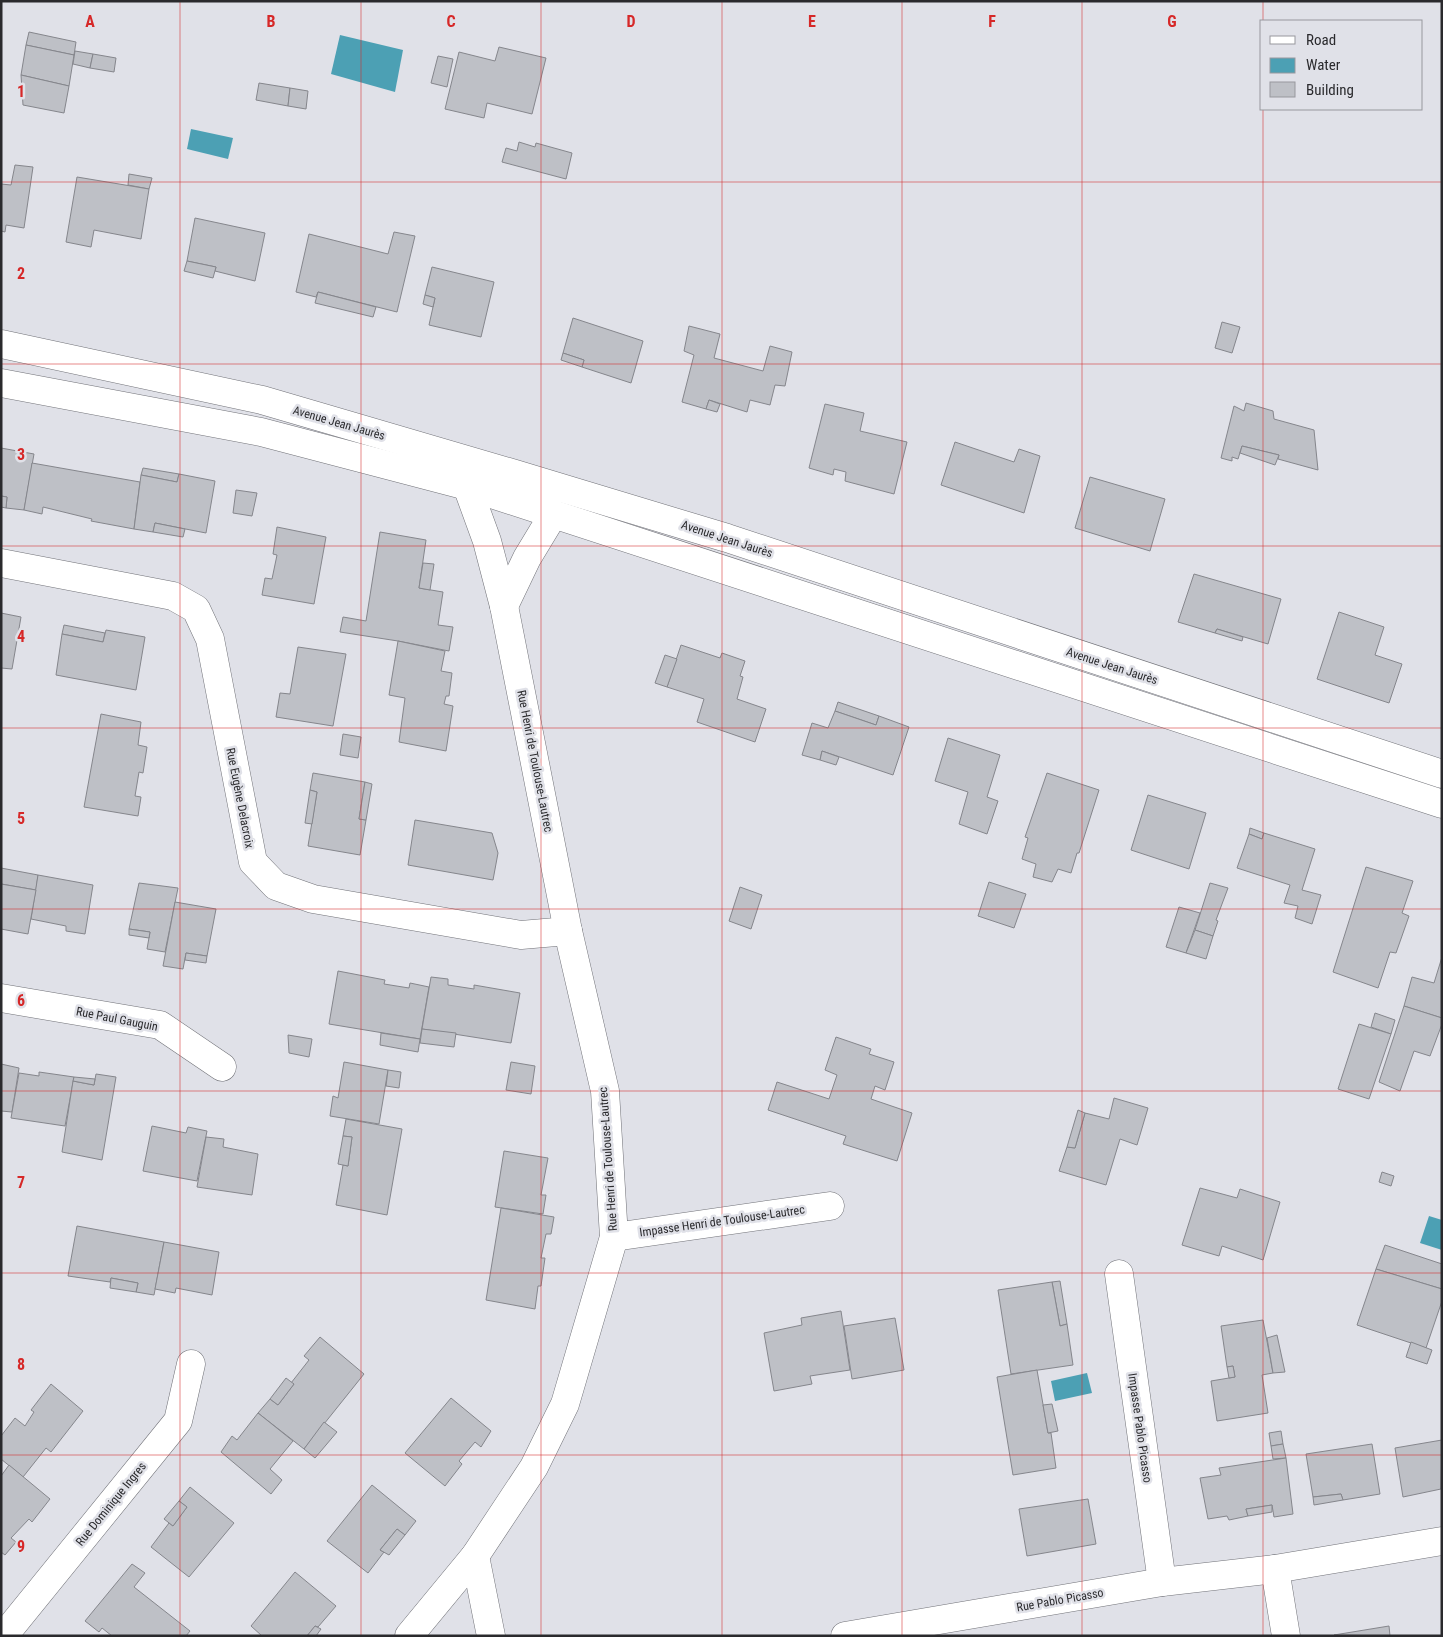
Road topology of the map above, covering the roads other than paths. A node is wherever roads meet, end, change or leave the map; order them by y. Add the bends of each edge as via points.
1 (1, 344) edge
2 (1, 384) edge
3 (515, 474) junction
4 (466, 486) junction
5 (553, 515) junction
6 (1, 562) edge
7 (504, 606) junction
8 (1442, 774) edge
9 (1442, 804) edge
10 (568, 931) junction
11 (1, 998) edge
12 (222, 1068) dead end
13 (830, 1206) dead end
14 (614, 1237) junction
15 (1119, 1274) dead end
16 (191, 1364) dead end
17 (1442, 1541) edge
18 (475, 1556) junction
19 (1275, 1569) junction
20 (1162, 1582) junction
21 (6, 1632) edge
22 (409, 1636) edge
23 (491, 1636) edge
24 (845, 1636) edge
25 (1286, 1636) edge

1 - 3 street, Avenue Jean Jaurès via 262,400
2 - 4 street via 261,432
3 - 4 street
3 - 5 street
3 - 8 street, Avenue Jean Jaurès via 727,538
4 - 5 street
4 - 7 street, Rue Henri de Toulouse-Lautrec via 487,541
5 - 7 street via 527,558
5 - 9 street
6 - 10 street, Rue Eugène Delacroix via 173,596 196,609 210,639 253,862 276,886 313,899 521,935
7 - 10 street, Rue Henri de Toulouse-Lautrec
10 - 14 street, Rue Henri de Toulouse-Lautrec via 605,1091
11 - 12 street, Rue Paul Gauguin via 160,1025
13 - 14 street, Impasse Henri de Toulouse-Lautrec
14 - 18 street, Rue Henri de Toulouse-Lautrec via 565,1404 534,1467
15 - 20 street, Impasse Pablo Picasso
16 - 21 street, Rue Dominique Ingres via 178,1421
17 - 19 street, Rue Pablo Picasso
18 - 22 street, Rue Henri de Toulouse-Lautrec
18 - 23 street
19 - 20 street, Rue Pablo Picasso
19 - 25 street
20 - 24 street, Rue Pablo Picasso

